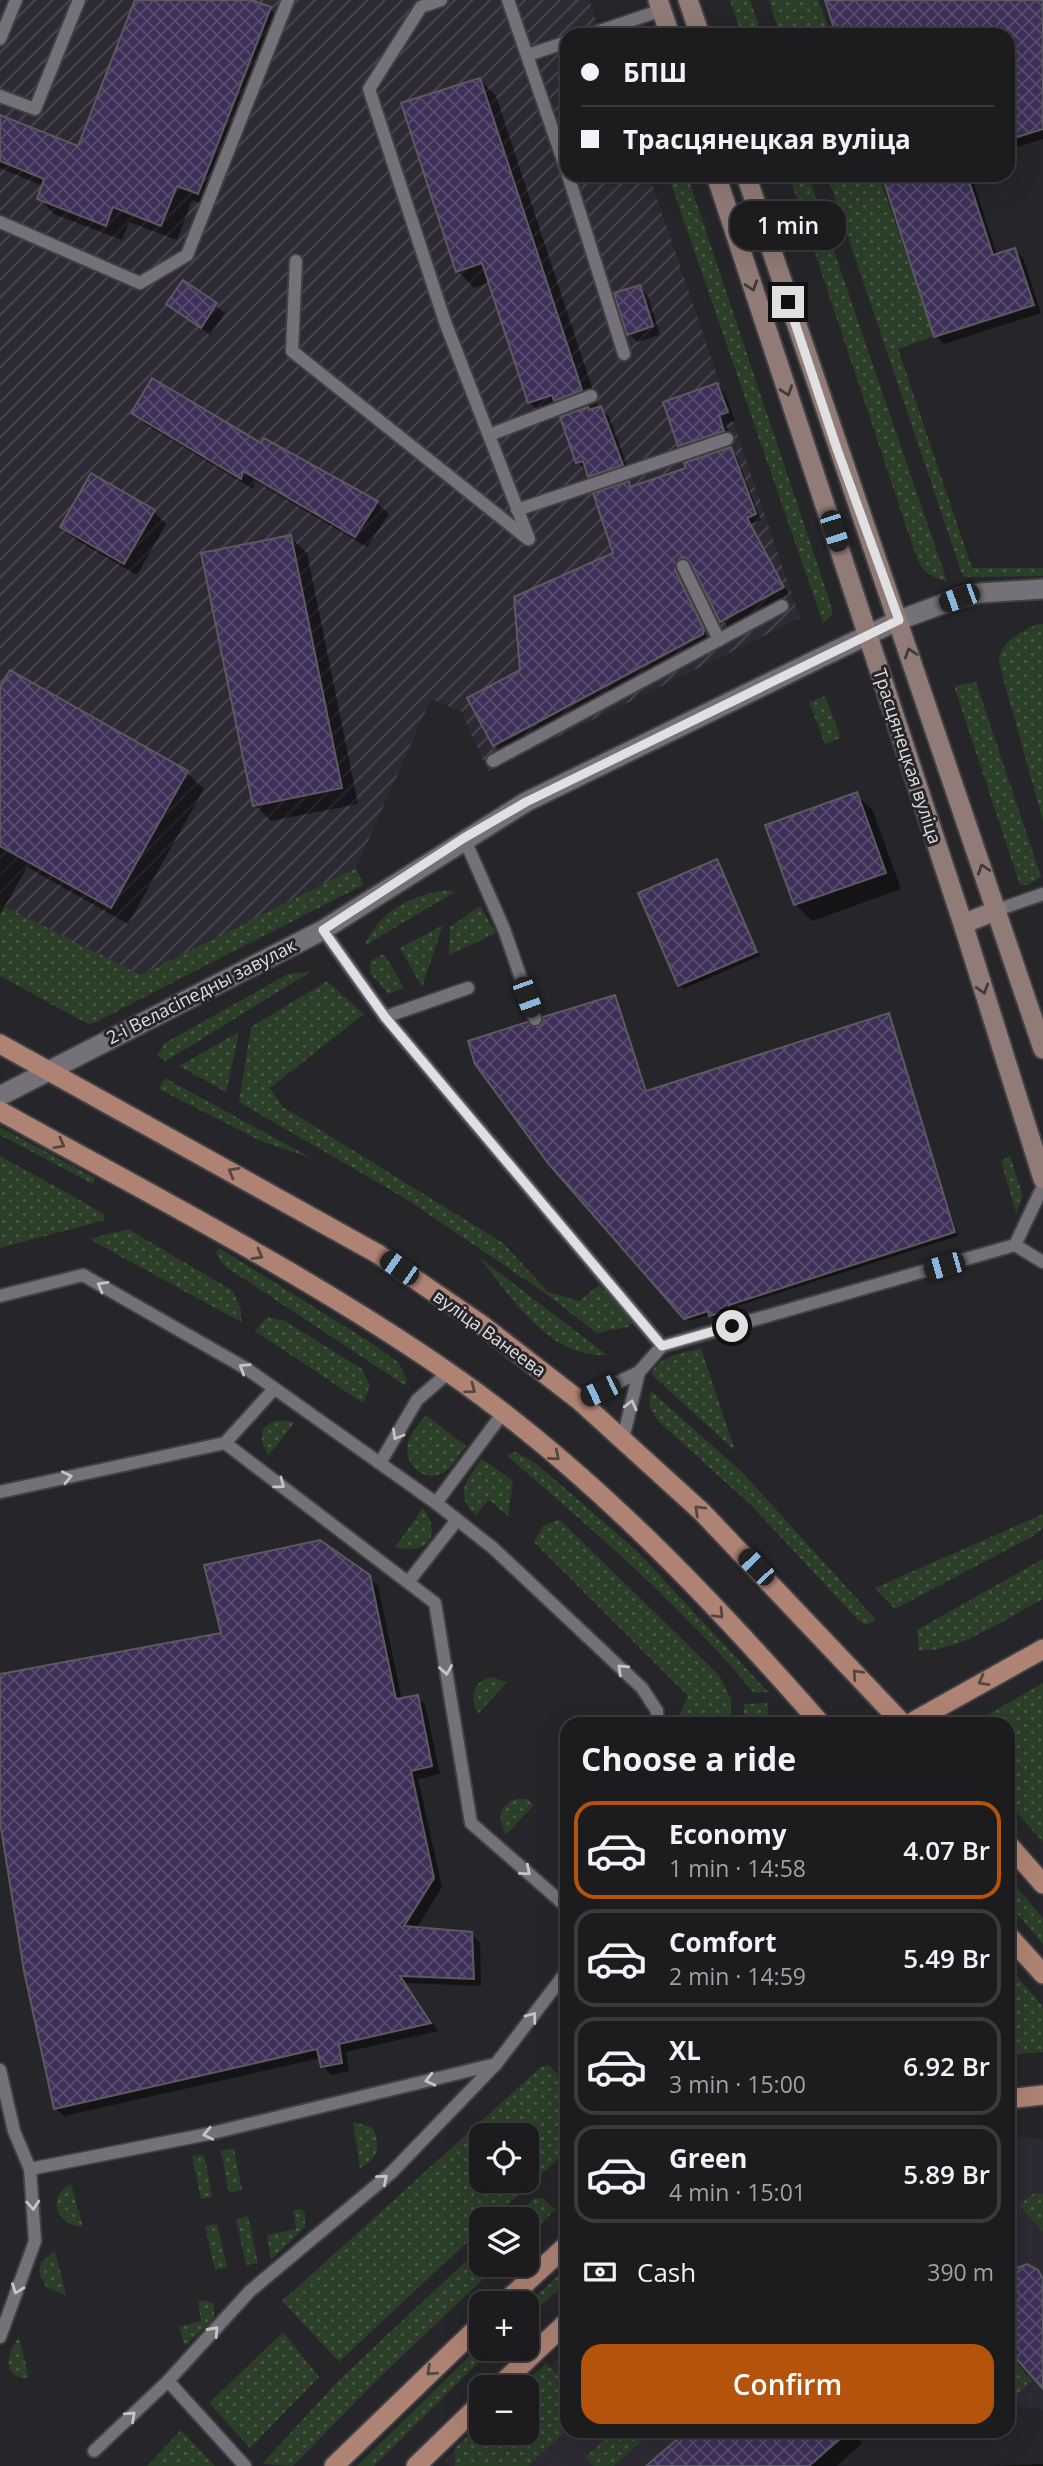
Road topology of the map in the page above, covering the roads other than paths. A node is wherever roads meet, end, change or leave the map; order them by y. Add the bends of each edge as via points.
1 (16, 0) edge
2 (79, 0) edge
3 (288, 0) edge
4 (440, 0) edge
5 (508, 0) edge
6 (688, 0) edge
7 (422, 3) edge
8 (660, 5) edge
9 (605, 28) edge
10 (668, 28) edge
11 (698, 28) edge
12 (0, 39) edge
13 (560, 44) edge
14 (528, 55) junction
15 (0, 96) edge
16 (560, 153) edge
17 (570, 182) edge
18 (718, 182) edge
19 (748, 182) edge
20 (0, 222) edge
21 (296, 261) dead end
22 (624, 354) dead end
23 (591, 396) dead end
24 (489, 435) junction
25 (727, 439) dead end
26 (517, 510) junction
27 (683, 566) dead end
28 (1043, 589) edge
29 (782, 606) dead end
30 (899, 620) junction
31 (868, 635) junction
32 (719, 640) junction
33 (493, 761) dead end
34 (464, 838) junction
35 (1043, 894) edge
36 (996, 910) junction
37 (963, 924) junction
38 (323, 930) junction
39 (468, 988) dead end
40 (385, 1017) junction
41 (536, 1019) dead end
42 (0, 1044) edge
43 (1043, 1049) edge
44 (47, 1070) junction
45 (0, 1096) edge
46 (0, 1111) edge
47 (1043, 1179) edge
48 (1043, 1186) edge
49 (1015, 1245) junction
50 (1043, 1262) edge
51 (0, 1296) edge
52 (662, 1346) junction
53 (639, 1372) junction
54 (449, 1373) junction
55 (274, 1389) junction
56 (580, 1401) junction
57 (503, 1413) junction
58 (623, 1439) junction
59 (225, 1443) junction
60 (380, 1464) junction
61 (0, 1492) edge
62 (436, 1503) junction
63 (457, 1520) junction
64 (409, 1581) junction
65 (1043, 1649) edge
66 (657, 1717) edge
67 (814, 1717) edge
68 (896, 1717) edge
69 (922, 1717) edge
70 (1015, 1852) edge
71 (1043, 1884) edge
72 (560, 1901) edge
73 (1015, 1943) edge
74 (1043, 1974) edge
75 (560, 1980) edge
76 (496, 2064) junction
77 (0, 2070) edge
78 (1043, 2095) edge
79 (1015, 2098) edge
80 (30, 2169) junction
81 (560, 2251) edge
82 (517, 2291) edge
83 (560, 2329) edge
84 (469, 2336) edge
85 (0, 2337) edge
86 (511, 2375) edge
87 (168, 2381) junction
88 (469, 2415) edge
89 (94, 2451) dead end
90 (245, 2466) edge
91 (334, 2466) edge
92 (416, 2466) edge

1 - 12 lane
2 - 15 lane via 35,109
3 - 20 lane via 187,256 140,283
4 - 7 lane
5 - 14 lane
6 - 11 main road
7 - 24 lane via 369,89 445,322
8 - 9 lane
8 - 10 main road
13 - 14 lane
14 - 16 lane
17 - 22 lane
18 -> 31 main road, Трасцянецкая вуліца
19 - 30 main road, Трасцянецкая вуліца
21 - 26 lane via 292,351 529,539
23 - 24 lane
24 - 26 lane
25 - 26 lane
27 - 32 lane
28 - 30 street, 2-і Веласіпедны завулак via 980,593
29 - 32 lane
30 - 31 street, 2-і Веласіпедны завулак
36 -> 30 main road, Трасцянецкая вуліца
31 - 34 street, 2-і Веласіпедны завулак via 526,802
31 - 37 main road, Трасцянецкая вуліца
32 - 33 lane
34 - 38 street, 2-і Веласіпедны завулак
34 - 41 lane via 504,929
35 - 36 lane
36 - 37 main road
36 - 43 main road, Трасцянецкая вуліца
37 -> 47 main road, Трасцянецкая вуліца
38 - 40 lane
38 - 44 street, 2-і Веласіпедны завулак
39 - 40 lane
40 - 52 lane
42 - 44 main road, вуліца Ванеева
44 - 45 street, 2-і Веласіпедны завулак
56 -> 44 main road, вуліца Ванеева via 482,1325 378,1254
46 -> 54 main road via 322,1290
48 - 49 lane
49 - 50 lane
49 - 52 lane
55 -> 51 lane via 83,1275
52 - 53 lane
53 - 56 lane
58 -> 53 lane
54 -> 57 main road
54 -> 60 lane via 417,1400
55 - 59 lane
55 - 60 lane
56 - 58 main road, вуліца Ванеева
57 - 62 lane
57 -> 67 main road via 658,1550
68 -> 58 main road, вуліца Ванеева via 765,1576
61 -> 59 lane
59 -> 64 lane
60 - 62 lane
62 - 63 lane
63 - 64 lane
66 -> 63 lane via 642,1688
64 -> 72 lane via 435,1603 471,1822
65 -> 69 main road
70 - 71 main road
73 - 74 main road
76 -> 75 lane
76 -> 80 lane via 208,2134
87 -> 76 lane via 250,2291 391,2173
77 - 80 lane via 14,2131
78 - 79 main road
80 -> 85 lane via 35,2241
81 - 82 main road
83 - 86 main road
84 -> 91 main road
89 -> 87 lane
87 - 90 lane
88 - 92 main road

